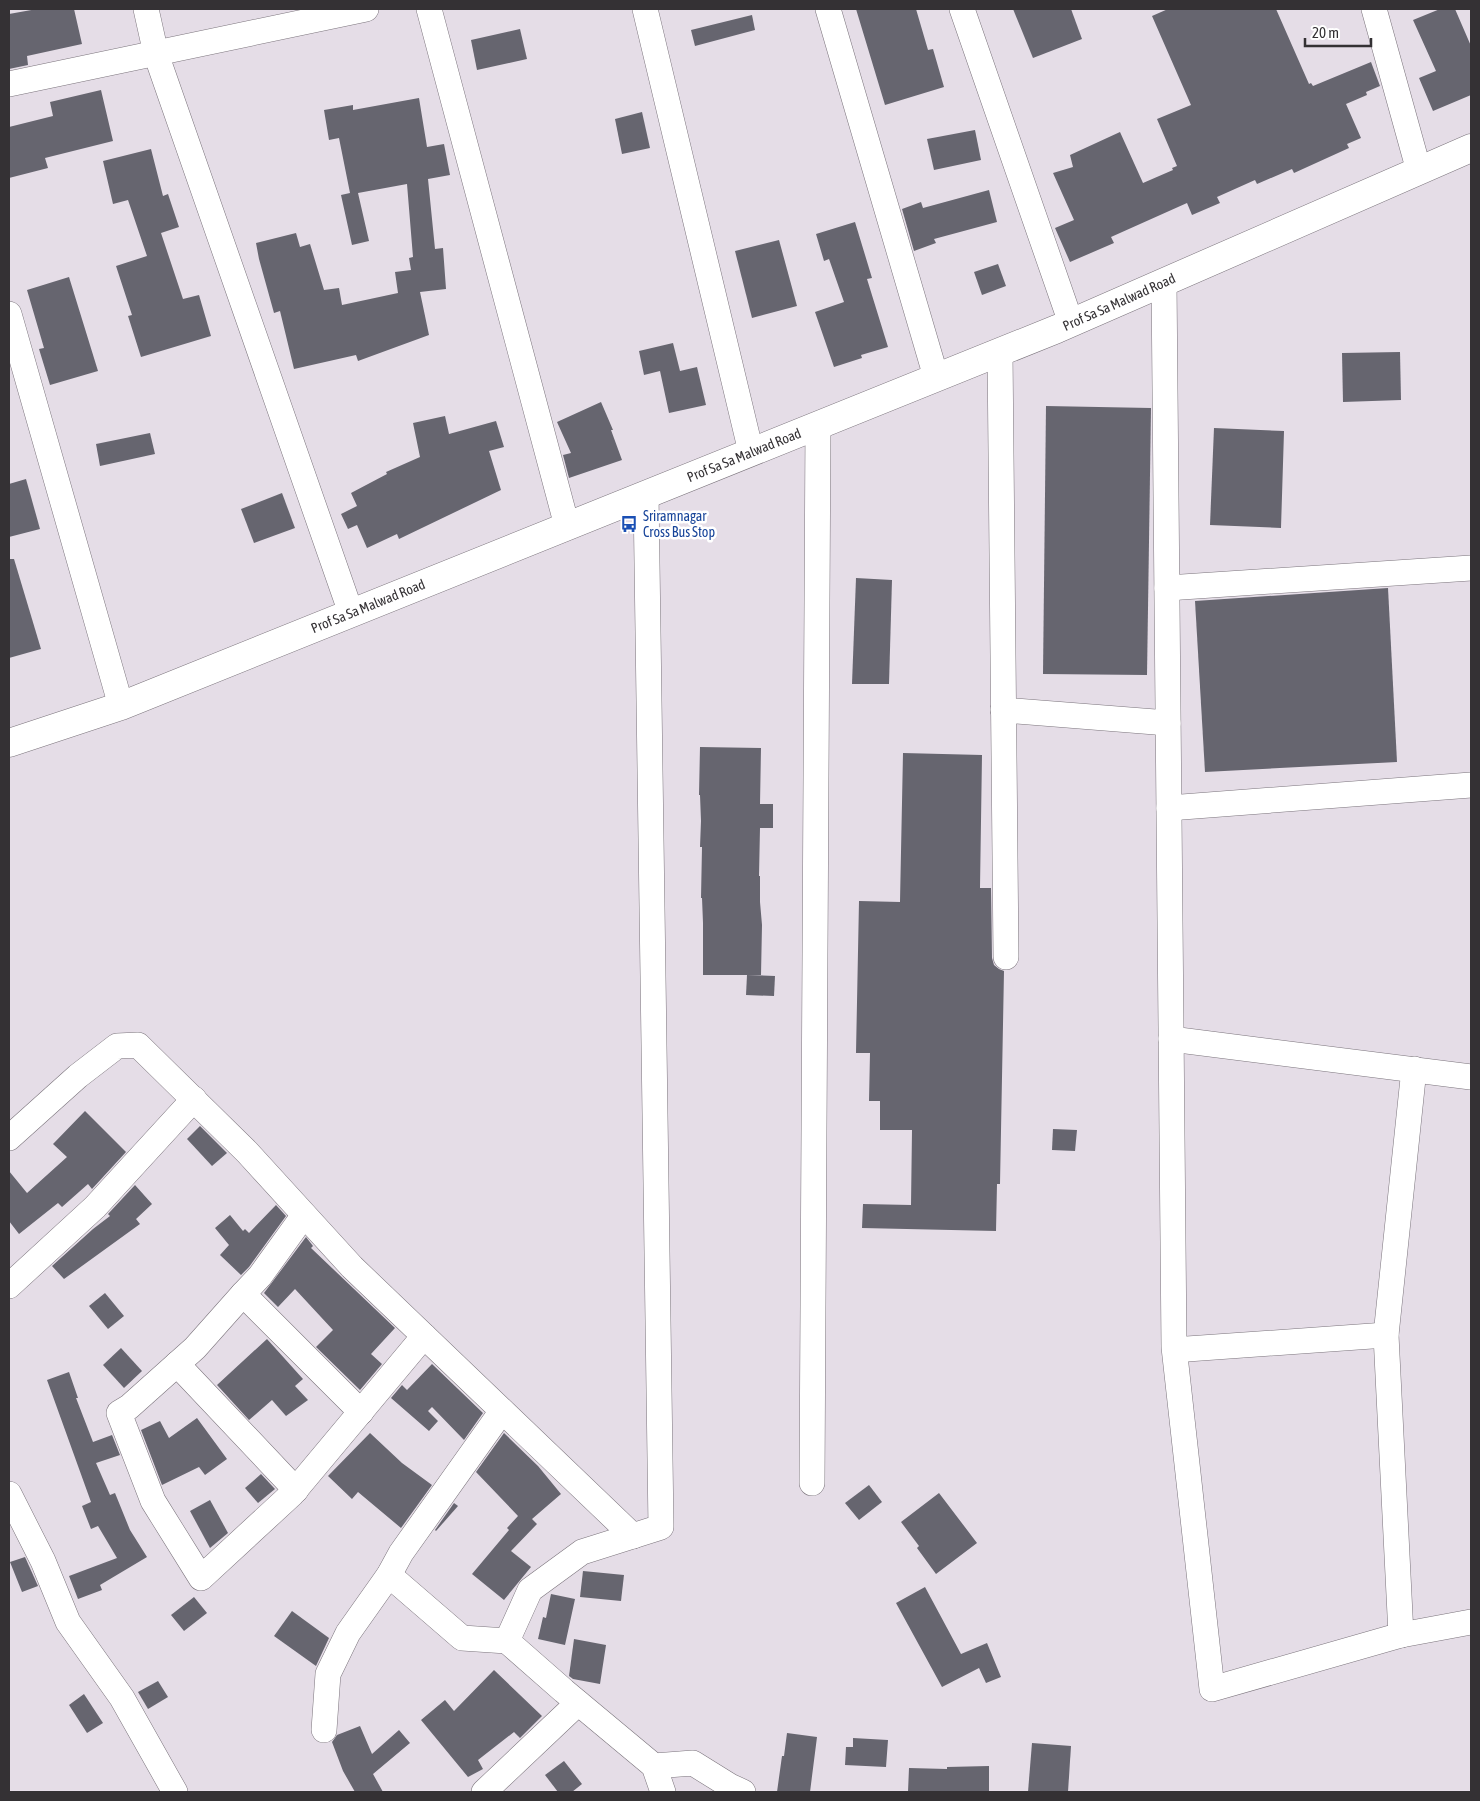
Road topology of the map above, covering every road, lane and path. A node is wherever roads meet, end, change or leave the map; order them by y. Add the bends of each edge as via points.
1 (146, 9) edge
2 (366, 9) edge
3 (429, 9) edge
4 (645, 9) edge
5 (828, 9) edge
6 (962, 9) edge
7 (1374, 9) edge
8 (156, 54) junction
9 (9, 84) edge
10 (1471, 148) edge
11 (1420, 171) junction
12 (1164, 282) junction
13 (9, 314) edge
14 (1071, 323) junction
15 (1000, 352) junction
16 (936, 377) junction
17 (818, 425) junction
18 (751, 452) junction
19 (646, 494) junction
20 (567, 526) junction
21 (1471, 568) edge
22 (1167, 588) junction
23 (351, 613) junction
24 (120, 706) junction
25 (1003, 710) junction
26 (1168, 723) junction
27 (9, 743) edge
28 (1471, 785) edge
29 (1169, 808) junction
30 (1006, 957) dead end
31 (1171, 1039) junction
32 (1414, 1069) junction
33 (1471, 1076) edge
34 (194, 1099) junction
35 (9, 1138) edge
36 (304, 1214) junction
37 (9, 1286) edge
38 (242, 1294) junction
39 (1386, 1335) junction
40 (424, 1336) junction
41 (1187, 1349) dead end
42 (177, 1364) junction
43 (502, 1411) junction
44 (361, 1412) junction
45 (812, 1483) dead end
46 (296, 1490) junction
47 (9, 1494) edge
48 (633, 1536) junction
49 (389, 1575) junction
50 (1471, 1622) edge
51 (1401, 1635) junction
52 (507, 1641) junction
53 (578, 1703) junction
54 (324, 1730) dead end
55 (654, 1766) junction
56 (175, 1792) edge
57 (484, 1792) edge
58 (663, 1792) edge
59 (743, 1792) edge

1 - 8 street
2 - 8 street
3 - 20 street
4 - 18 street
5 - 16 street
6 - 14 street
7 - 11 street
8 - 9 street
8 - 23 street
10 - 11 street, Prof Sa Sa Malwad Road
11 - 12 street, Prof Sa Sa Malwad Road
12 - 14 street, Prof Sa Sa Malwad Road
12 - 22 street
13 - 24 street
14 - 15 street, Prof Sa Sa Malwad Road
15 - 16 street, Prof Sa Sa Malwad Road
15 - 25 street
16 - 17 street, Prof Sa Sa Malwad Road
17 - 18 street, Prof Sa Sa Malwad Road
17 - 45 street
18 - 19 street, Prof Sa Sa Malwad Road
19 - 20 street, Prof Sa Sa Malwad Road
19 - 48 street via 661,1527
20 - 23 street, Prof Sa Sa Malwad Road
21 - 22 street
22 - 26 street
23 - 24 street, Prof Sa Sa Malwad Road
24 - 27 street, Prof Sa Sa Malwad Road
25 - 26 street
25 - 30 street
26 - 29 street
28 - 29 street
29 - 31 street
31 - 32 street
31 - 51 street via 1174,1347 1212,1689
32 - 33 street
32 - 39 street
34 - 35 street via 138,1045 117,1046
34 - 36 street
34 - 37 street via 95,1207
36 - 38 street via 260,1276
36 - 40 street via 352,1267
38 - 42 street
38 - 44 street
39 - 41 street
39 - 51 street
40 - 43 street
40 - 44 street
42 - 46 street
42 - 46 street via 120,1413 153,1501 201,1578
43 - 48 street
43 - 49 street via 401,1553
44 - 46 street
47 - 56 street via 43,1561 68,1622 122,1698
48 - 52 street via 582,1552 530,1590
49 - 52 street via 462,1638
49 - 54 street via 348,1632 328,1674
50 - 51 street
52 - 53 street
53 - 55 street
53 - 57 street
55 - 58 street
55 - 59 street via 693,1763

